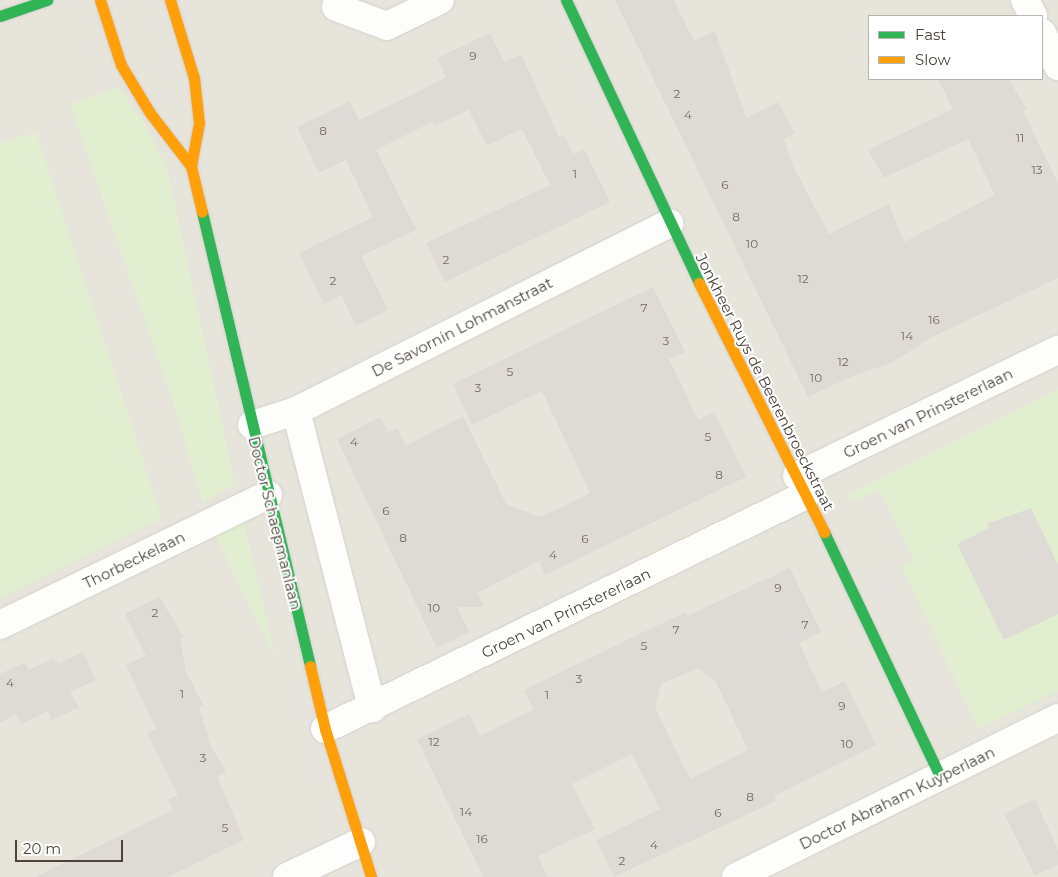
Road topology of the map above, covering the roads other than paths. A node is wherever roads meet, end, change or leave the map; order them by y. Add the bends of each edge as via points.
1 (47, 0) edge
2 (100, 0) edge
3 (170, 0) edge
4 (440, 0) edge
5 (566, 0) edge
6 (1025, 0) edge
7 (336, 7) dead end
8 (1032, 15) edge
9 (0, 16) edge
10 (1043, 35) edge
11 (1058, 66) edge
12 (191, 166) junction
13 (669, 223) junction
14 (1058, 350) edge
15 (296, 410) junction
16 (252, 425) junction
17 (802, 486) junction
18 (268, 495) junction
19 (0, 626) edge
20 (372, 708) junction
21 (1058, 718) edge
22 (325, 729) junction
23 (940, 776) junction
24 (361, 842) junction
25 (287, 877) edge
26 (371, 877) edge
27 (736, 877) edge

1 - 9 street
2 - 12 street, Doctor Schaepmanlaan via 121,65 150,113
3 - 12 street, Doctor Schaepmanlaan via 194,78 199,123
4 - 7 street via 387,26
5 - 13 street, Jonkheer Ruys de Beerenbroeckstraat
6 - 8 street
10 - 11 street
12 - 16 street, Doctor Schaepmanlaan
13 - 15 street, De Savornin Lohmanstraat
13 - 17 street, Jonkheer Ruys de Beerenbroeckstraat
14 - 17 street, Groen van Prinstererlaan
15 - 16 street, De Savornin Lohmanstraat
15 - 20 street
16 - 18 street, Doctor Schaepmanlaan
17 - 20 street, Groen van Prinstererlaan
17 - 23 street, Jonkheer Ruys de Beerenbroeckstraat
18 - 19 street, Thorbeckelaan
18 - 22 street, Doctor Schaepmanlaan
20 - 22 street, Groen van Prinstererlaan
21 - 23 street, Doctor Abraham Kuyperlaan
22 - 24 street, Doctor Schaepmanlaan
23 - 27 street, Doctor Abraham Kuyperlaan
24 - 25 street
24 - 26 street, Doctor Schaepmanlaan

